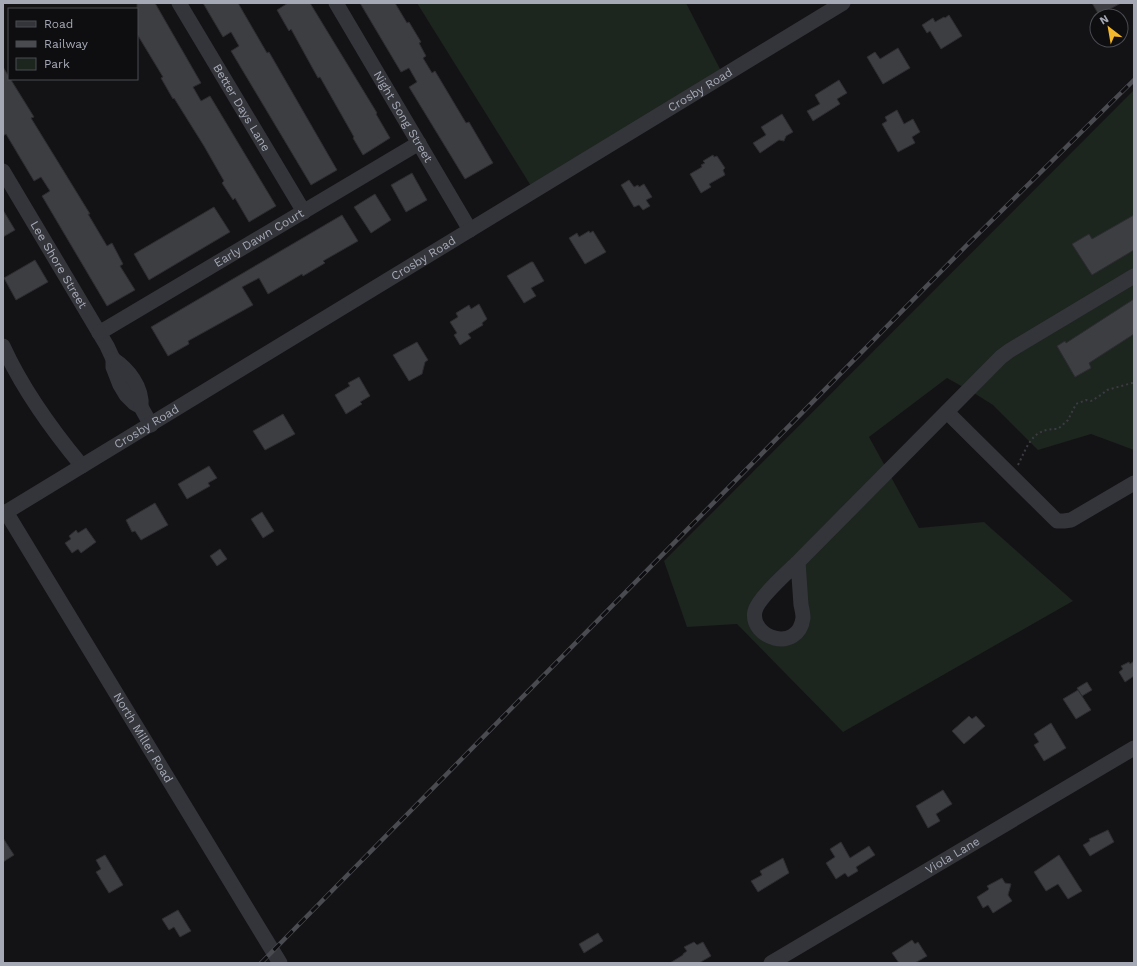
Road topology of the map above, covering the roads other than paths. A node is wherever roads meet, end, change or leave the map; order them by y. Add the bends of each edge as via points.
1 (179, 3) edge
2 (336, 3) edge
3 (844, 3) edge
4 (419, 143) junction
5 (3, 171) edge
6 (304, 212) junction
7 (470, 230) junction
8 (1134, 276) edge
9 (99, 333) junction
10 (3, 346) edge
11 (947, 412) junction
12 (151, 424) junction
13 (82, 466) junction
14 (1134, 483) edge
15 (4, 513) edge
16 (798, 562) junction
17 (1134, 748) edge
18 (280, 963) edge
19 (771, 963) edge

1 - 6 street, Better Days Lane
2 - 4 street, Night Song Street
3 - 7 street, Crosby Road
4 - 6 street, Early Dawn Court
4 - 7 street, Night Song Street
5 - 9 street, Lee Shore Street
6 - 9 street, Early Dawn Court
7 - 12 street, Crosby Road
8 - 11 street via 1009,351
9 - 12 street, Lee Shore Street via 113,359 113,367 123,375 126,396 141,407
10 - 13 street via 41,412
11 - 14 street via 1057,521 1071,520
11 - 16 street
12 - 13 street, Crosby Road
13 - 15 street, Crosby Road
15 - 18 street, North Miller Road
16 - 16 street via 763,598 755,611 756,621 762,632 774,639 789,638 798,631 803,617
17 - 19 street, Viola Lane

